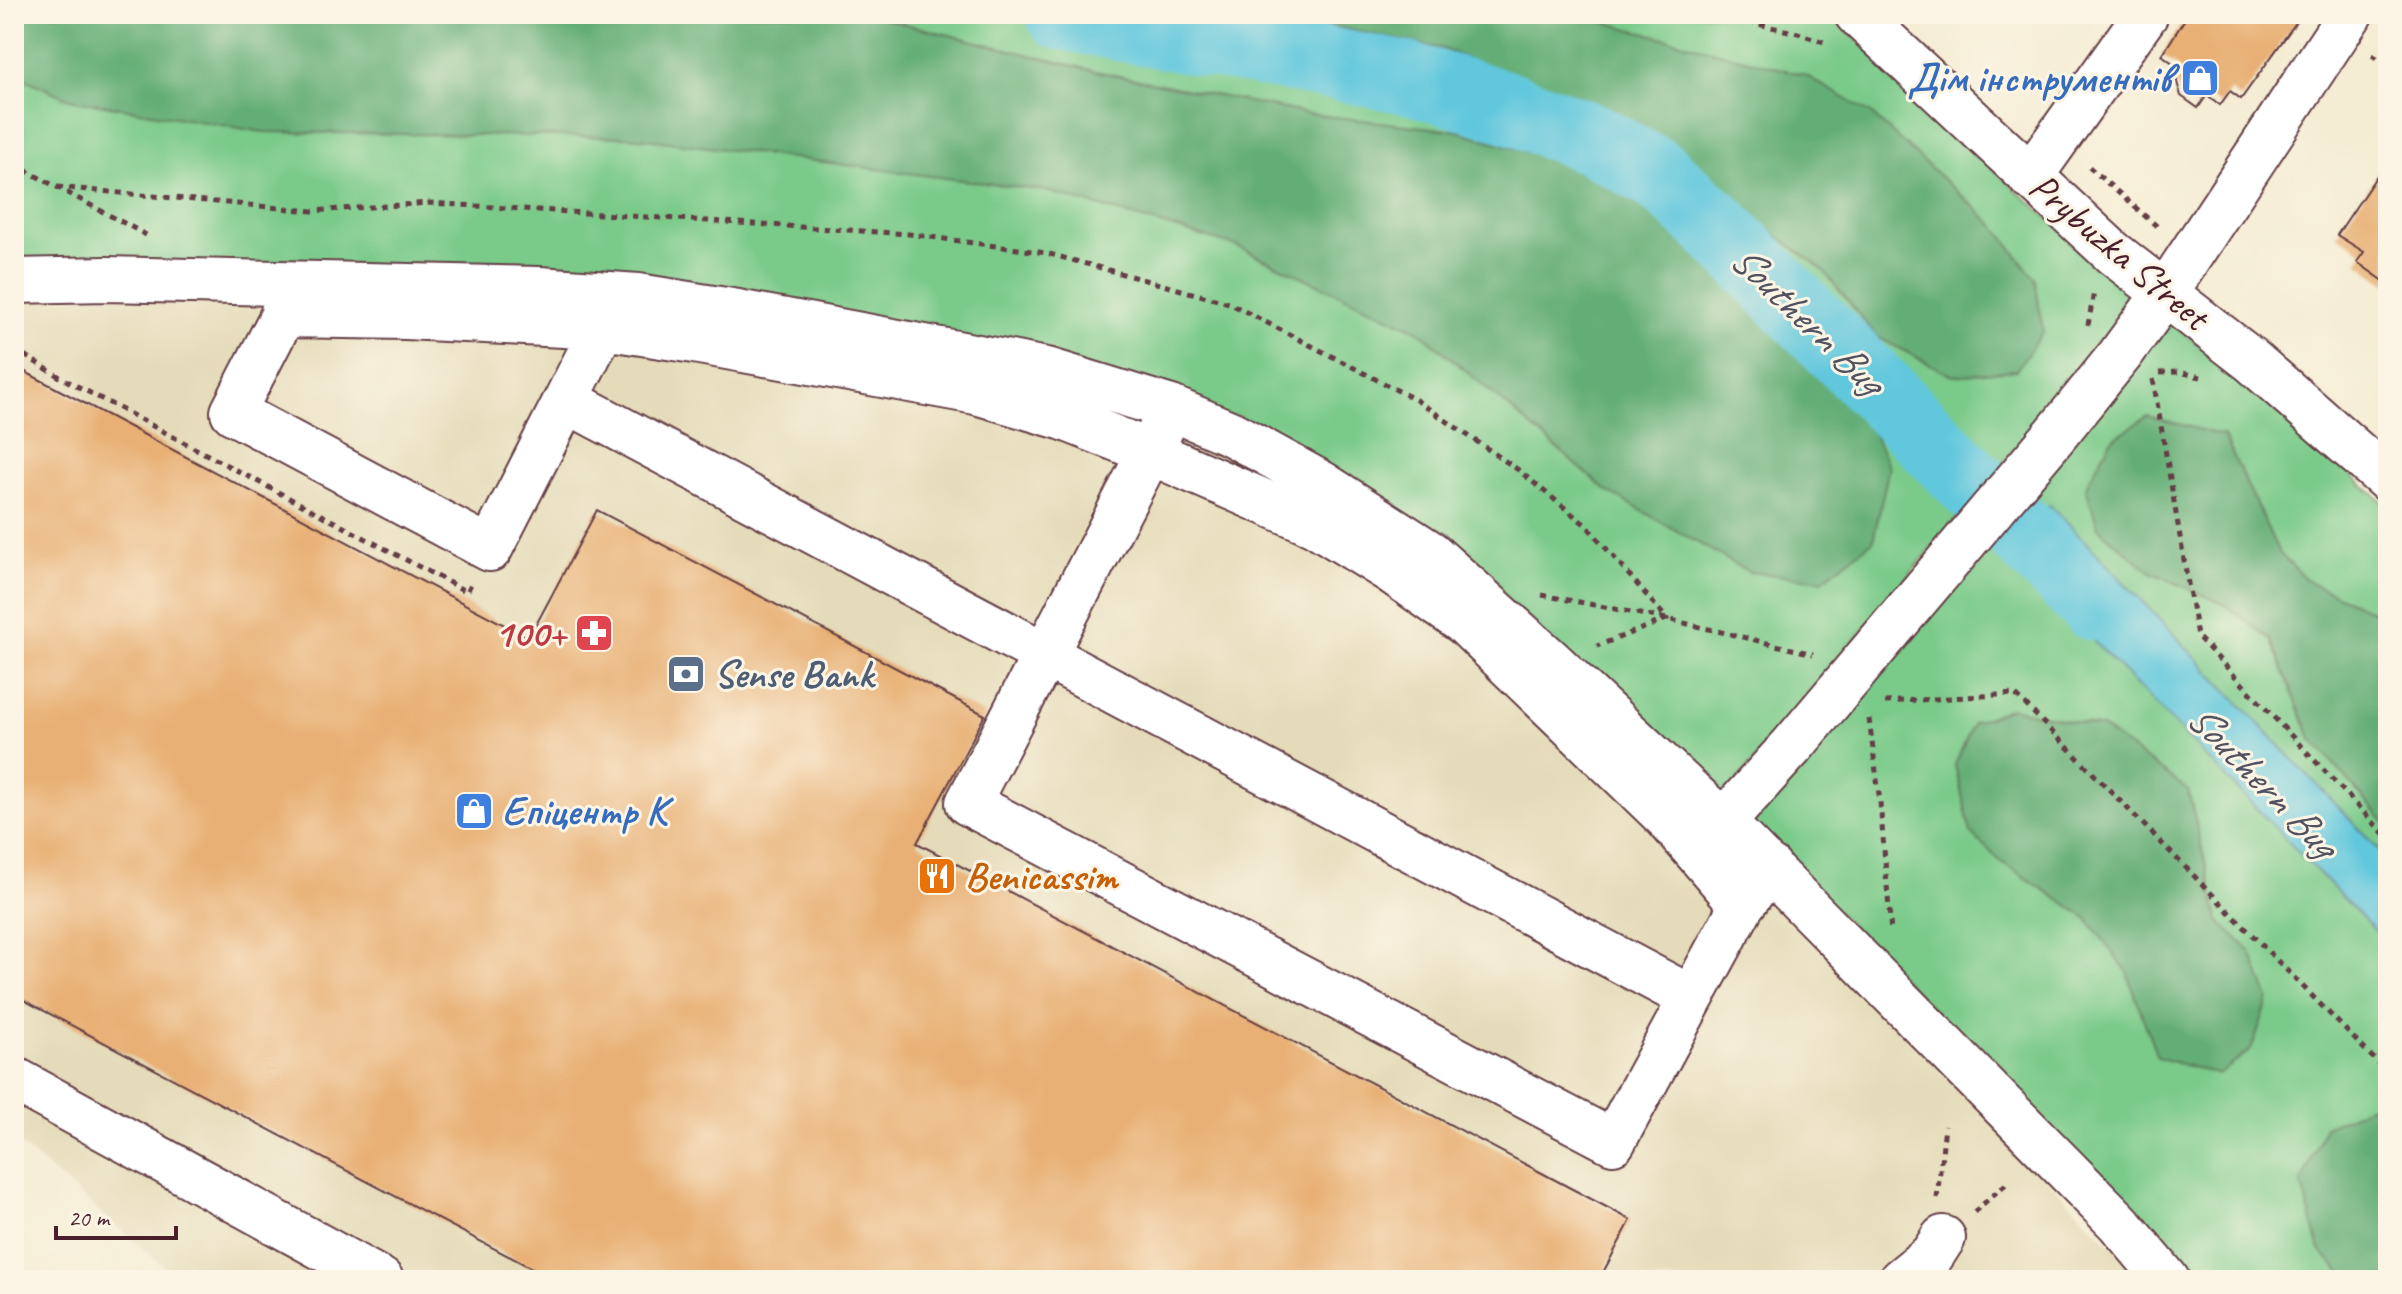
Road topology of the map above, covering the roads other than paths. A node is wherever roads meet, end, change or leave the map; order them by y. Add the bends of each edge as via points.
1 (2146, 14) edge
2 (2350, 14) edge
3 (1847, 30) edge
4 (2030, 177) junction
5 (14, 281) edge
6 (2166, 292) junction
7 (285, 300) junction
8 (603, 327) junction
9 (566, 400) junction
10 (1171, 408) junction
11 (1150, 452) junction
12 (2388, 480) edge
13 (1046, 657) junction
14 (1723, 822) junction
15 (1770, 868) junction
16 (1742, 905) junction
17 (1691, 998) junction
18 (14, 1079) edge
19 (381, 1280) edge
20 (2167, 1280) edge

1 - 4 street
2 - 6 street
3 - 4 street, Prybuzka Street
4 - 6 street, Prybuzka Street via 2113,253
5 - 7 street via 106,279
6 - 12 street, Prybuzka Street
6 - 14 street via 2056,434
7 - 8 street via 406,317
7 - 9 street via 233,412 490,549
7 - 10 street via 539,289 638,296 1047,370
8 - 9 street
8 - 11 street via 976,392 1064,418
9 - 13 street
10 - 11 street
10 - 14 street via 1232,434 1321,483 1430,553
11 - 13 street
11 - 16 street via 1315,524 1465,623 1667,818
13 - 17 street
13 - 17 street via 968,803 1021,832 1613,1142
14 - 15 street
15 - 16 street
15 - 20 street via 2119,1223
16 - 17 street
18 - 19 street

